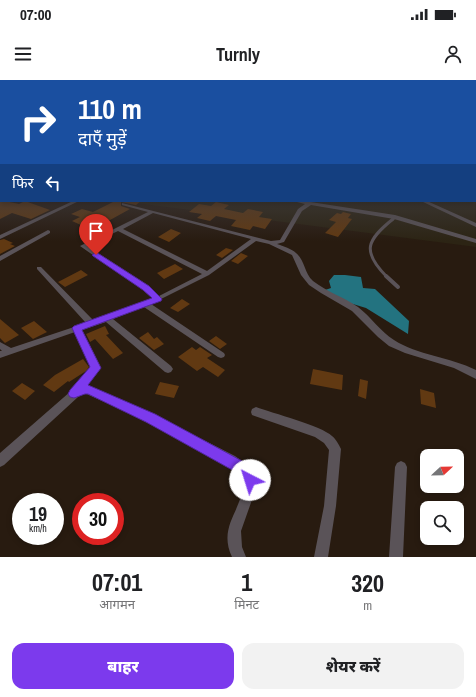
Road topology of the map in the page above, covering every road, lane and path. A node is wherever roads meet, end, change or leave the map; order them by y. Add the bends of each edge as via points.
1 (75, 202) edge
2 (300, 202) edge
3 (425, 202) edge
4 (124, 204) dead end
5 (309, 204) junction
6 (152, 212) junction
7 (395, 217) junction
8 (476, 225) edge
9 (119, 228) junction
10 (48, 232) dead end
11 (0, 237) edge
12 (255, 239) junction
13 (476, 241) edge
14 (271, 242) junction
15 (0, 259) edge
16 (39, 268) dead end
17 (208, 274) junction
18 (398, 287) dead end
19 (158, 299) junction
20 (144, 304) junction
21 (106, 318) junction
22 (92, 324) junction
23 (77, 328) junction
24 (0, 346) edge
25 (10, 351) junction
26 (0, 355) edge
27 (221, 355) dead end
28 (168, 369) dead end
29 (476, 375) edge
30 (74, 394) junction
31 (256, 412) dead end
32 (0, 461) edge
33 (400, 467) dead end
34 (239, 557) edge
35 (321, 557) edge
36 (396, 557) edge

1 - 11 street
2 - 5 street
3 - 8 street
4 - 6 street
5 - 7 street
5 - 14 street via 300,210 282,241
6 - 9 street
6 - 12 street
7 - 13 street
7 - 18 lane via 375,235 370,250 373,262
9 - 17 street
9 - 19 street via 83,246 146,288
10 - 15 street
12 - 14 street
12 - 17 street
14 - 29 street via 294,254 302,273 307,278 326,294 357,311 384,338 396,346 454,364
16 - 22 street
17 - 19 street
19 - 20 street
20 - 21 street
20 - 27 street
21 - 22 street
21 - 28 street
22 - 23 street
23 - 25 street
23 - 30 street via 96,368
24 - 25 street
25 - 26 street
30 - 32 street
30 - 34 street via 84,389 91,390 150,418 247,473 250,480 249,489 233,541
31 - 35 street via 318,433 328,439 335,449 330,506
33 - 36 street

